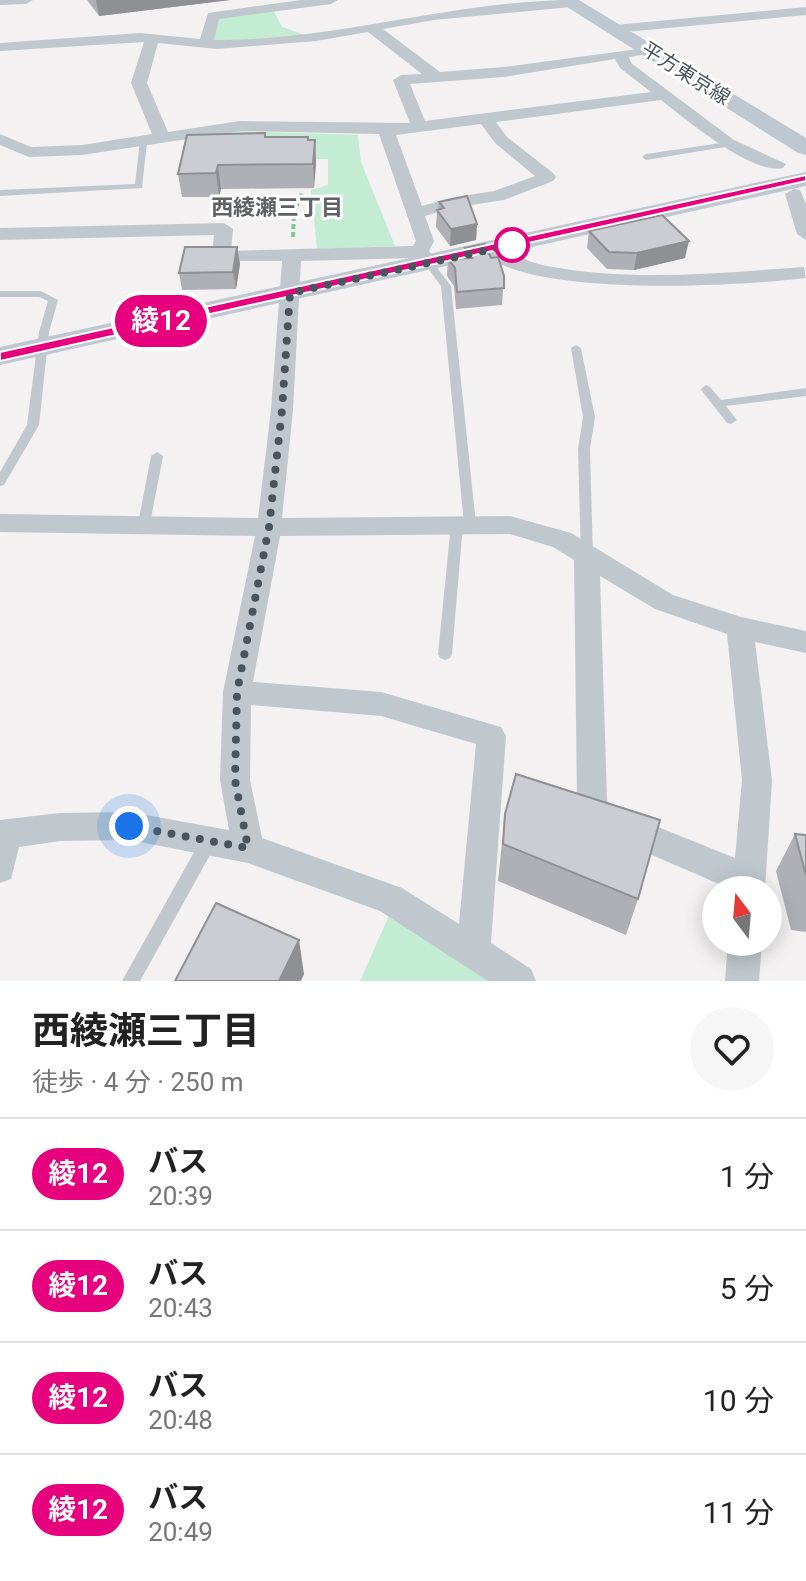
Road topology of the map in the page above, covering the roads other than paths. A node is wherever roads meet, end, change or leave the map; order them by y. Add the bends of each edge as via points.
1 (26, 0) edge
2 (331, 0) edge
3 (0, 1) edge
4 (569, 2) edge
5 (280, 4) edge
6 (806, 11) edge
7 (372, 28) junction
8 (615, 29) junction
9 (152, 38) junction
10 (206, 44) junction
11 (0, 47) edge
12 (648, 50) junction
13 (620, 55) junction
14 (436, 77) junction
15 (665, 95) junction
16 (486, 120) junction
17 (419, 127) junction
18 (385, 128) junction
19 (162, 138) junction
20 (0, 139) edge
21 (143, 142) junction
22 (728, 144) junction
23 (806, 148) edge
24 (646, 157) dead end
25 (777, 164) dead end
26 (802, 184) edge
27 (0, 193) edge
28 (417, 213) junction
29 (0, 234) edge
30 (806, 234) edge
31 (490, 250) junction
32 (292, 257) junction
33 (424, 258) junction
34 (805, 270) edge
35 (290, 293) junction
36 (0, 294) edge
37 (44, 347) junction
38 (576, 348) dead end
39 (0, 356) edge
40 (706, 389) dead end
41 (806, 392) edge
42 (718, 404) junction
43 (731, 420) dead end
44 (157, 456) dead end
45 (0, 482) edge
46 (0, 523) edge
47 (144, 524) junction
48 (464, 524) junction
49 (269, 527) junction
50 (587, 558) junction
51 (740, 628) junction
52 (806, 642) edge
53 (445, 654) dead end
54 (237, 692) junction
55 (2, 835) edge
56 (209, 841) junction
57 (248, 848) junction
58 (0, 868) edge
59 (729, 876) edge
60 (750, 876) edge
61 (473, 952) junction
62 (744, 956) edge
63 (131, 981) edge
64 (519, 981) edge
65 (742, 981) edge

1 - 3 street
2 - 5 street
4 - 7 street
4 - 8 main road, 平方東京線
5 - 10 street via 213,16
6 - 8 street
7 - 10 street
7 - 14 street
8 - 12 main road, 平方東京線
9 - 10 street
9 - 11 street
9 - 19 street via 139,83
12 - 13 street
12 - 23 main road, 平方東京線
13 - 14 street
13 - 15 street via 625,65
14 - 17 street via 401,80
15 - 16 street
15 - 22 street
16 - 17 street
16 - 28 street via 501,140 547,177 498,196
17 - 18 street
18 - 19 street via 240,126
18 - 28 street
19 - 21 street
20 - 21 street via 29,152
21 - 27 lane via 139,186
22 - 24 lane
22 - 25 street
26 - 30 street
26 - 31 main road
28 - 33 street
29 - 32 street via 224,229 221,257
31 - 33 main road
31 - 34 street via 500,261 583,278 711,279
32 - 33 street
32 - 35 street
33 - 35 main road
33 - 48 lane via 446,286
35 - 37 main road
35 - 49 street
36 - 37 lane via 41,294 53,300
37 - 39 main road
37 - 45 lane via 33,425
38 - 50 lane via 589,417 584,449
40 - 42 lane
41 - 42 lane
42 - 43 lane
44 - 47 lane
46 - 47 street
47 - 49 street
48 - 49 street
48 - 50 street via 510,525 562,540
48 - 53 lane
49 - 54 street
50 - 51 street via 664,602
50 - 59 street via 592,800 600,818
51 - 52 street
51 - 60 street via 757,780
54 - 57 street via 235,780
54 - 61 street via 381,704 491,736
55 - 56 street via 129,826
55 - 58 street
56 - 57 street
56 - 63 lane
57 - 61 street via 390,899
61 - 64 street
62 - 65 street

